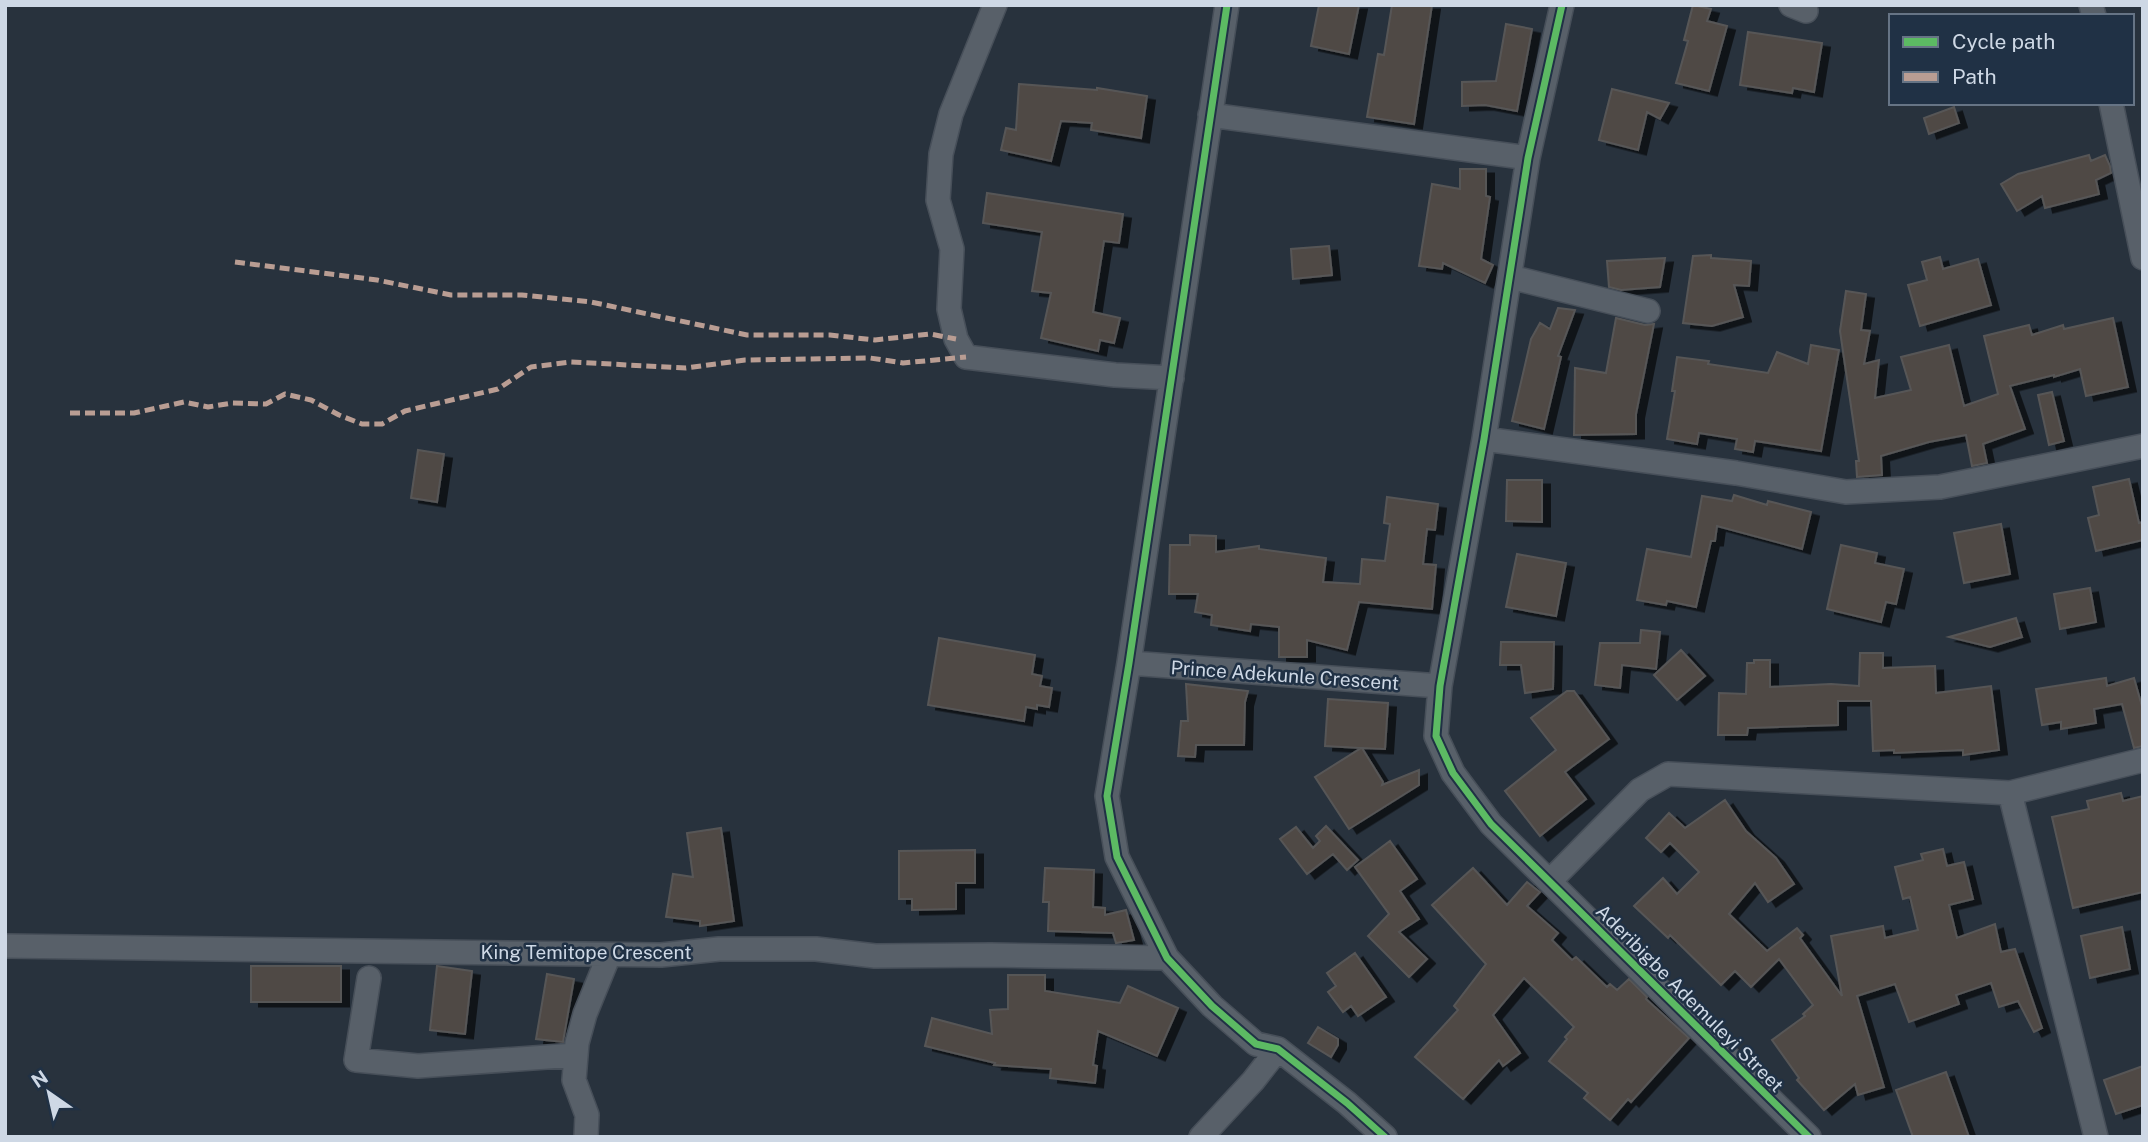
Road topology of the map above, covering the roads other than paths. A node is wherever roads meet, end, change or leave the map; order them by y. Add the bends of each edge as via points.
1 (995, 5) edge
2 (1227, 5) edge
3 (1562, 5) edge
4 (2111, 105) edge
5 (1210, 115) junction
6 (1528, 158) junction
7 (2143, 258) edge
8 (1510, 276) junction
9 (1648, 312) dead end
10 (1172, 378) junction
11 (1484, 439) junction
12 (2143, 446) edge
13 (1129, 663) junction
14 (1440, 686) junction
15 (2143, 760) edge
16 (2010, 793) junction
17 (1550, 881) junction
18 (5, 946) edge
19 (609, 955) junction
20 (1167, 958) junction
21 (369, 978) dead end
22 (1278, 1049) junction
23 (576, 1055) junction
24 (586, 1137) edge
25 (1201, 1137) edge
26 (1385, 1137) edge
27 (1809, 1137) edge
28 (2096, 1137) edge

1 - 10 street via 951,114 941,154 938,200 951,249 949,309 956,339 966,357
2 - 5 street
3 - 6 street, Aderibigbe Ademuleyi Street
4 - 7 street
5 - 6 street
5 - 10 street
6 - 8 street, Aderibigbe Ademuleyi Street
8 - 9 street
8 - 11 street, Aderibigbe Ademuleyi Street
10 - 13 street
11 - 12 street via 1846,492 1940,487
11 - 14 street, Aderibigbe Ademuleyi Street
13 - 14 street, Prince Adekunle Crescent
13 - 20 street via 1107,796 1117,857
14 - 17 street, Aderibigbe Ademuleyi Street via 1436,736 1453,773 1491,824
15 - 16 street
16 - 17 street via 1668,774 1640,790
16 - 28 street
17 - 27 street, Aderibigbe Ademuleyi Street
18 - 19 street, King Temitope Crescent
19 - 20 street, King Temitope Crescent via 816,949 875,956
19 - 23 street via 585,1014
20 - 22 street via 1256,1045
21 - 23 street via 356,1060 418,1066
22 - 25 street via 1254,1082
22 - 26 street
23 - 24 street via 574,1080 587,1115

